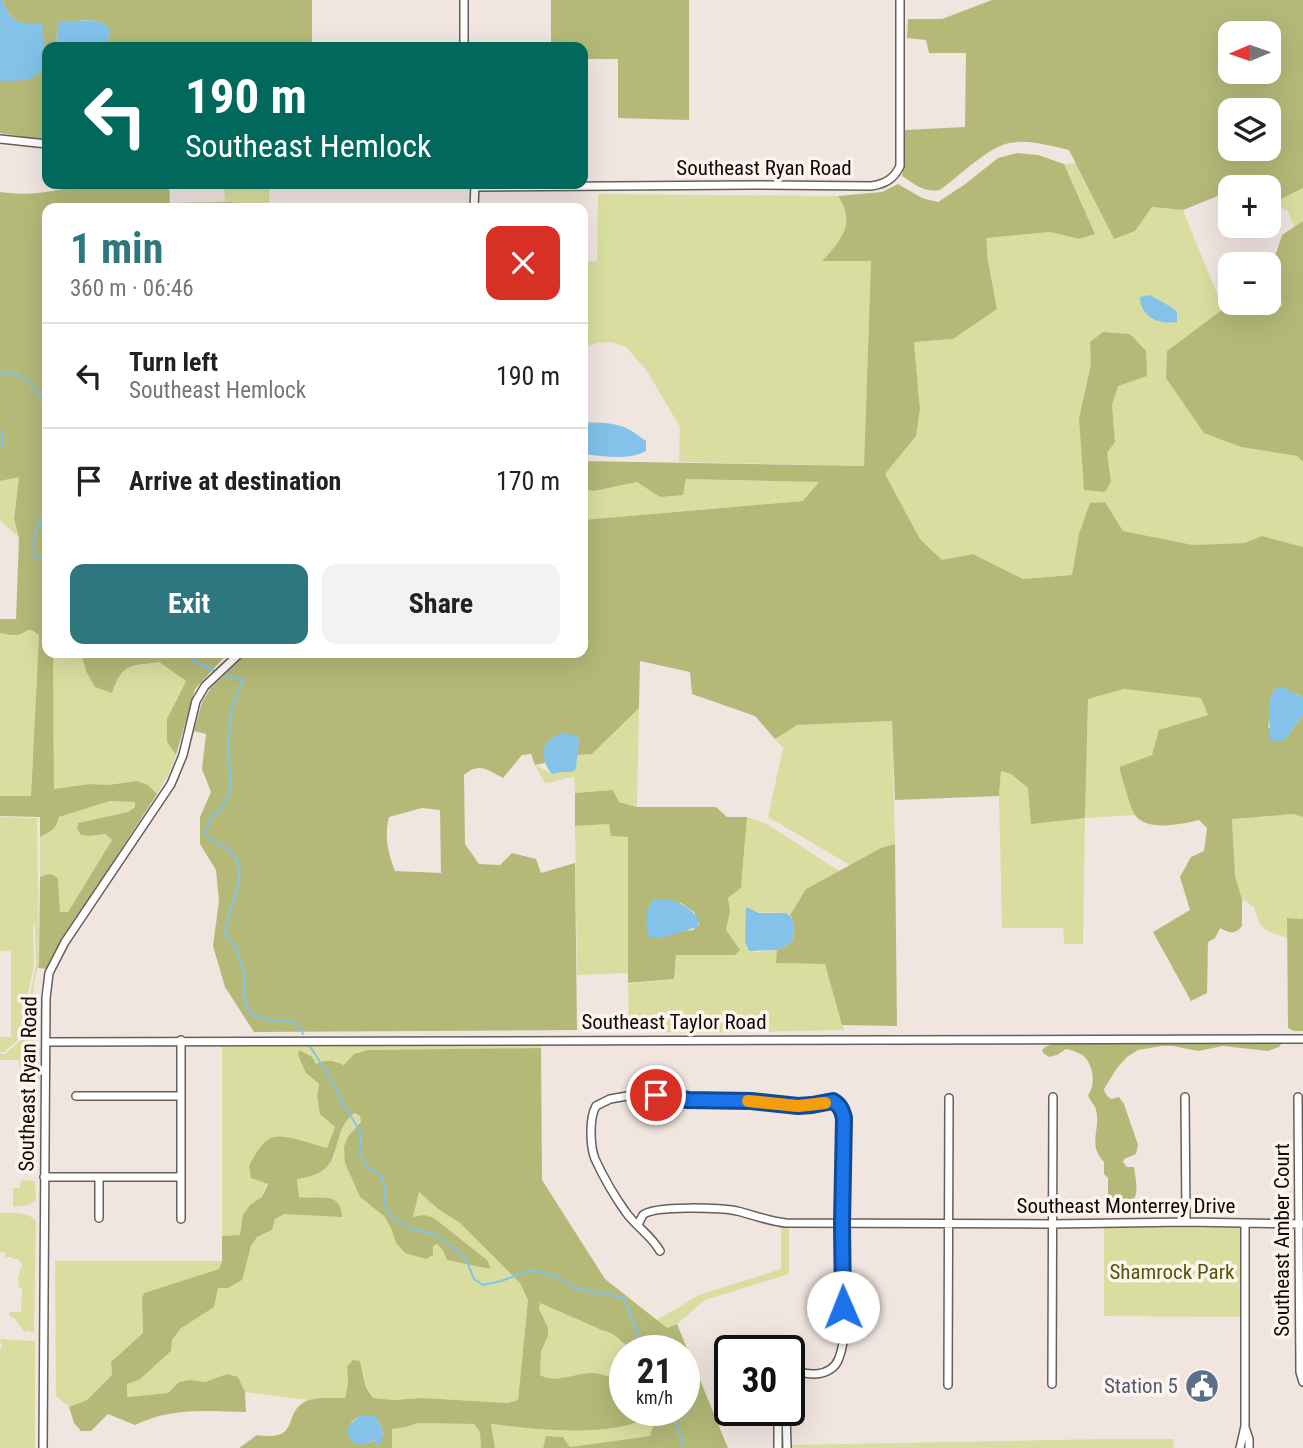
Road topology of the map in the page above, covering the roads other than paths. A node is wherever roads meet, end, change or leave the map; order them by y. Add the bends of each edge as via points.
1 (464, 0) edge
2 (900, 0) edge
3 (464, 42) edge
4 (0, 139) edge
5 (42, 143) edge
6 (588, 185) edge
7 (235, 658) edge
8 (1303, 1039) edge
9 (181, 1040) junction
10 (46, 1042) junction
11 (76, 1096) dead end
12 (180, 1096) junction
13 (1053, 1097) dead end
14 (1185, 1097) dead end
15 (1298, 1097) dead end
16 (846, 1098) dead end
17 (949, 1098) dead end
18 (589, 1100) dead end
19 (839, 1104) junction
20 (596, 1107) junction
21 (44, 1177) junction
22 (99, 1177) junction
23 (181, 1177) junction
24 (99, 1218) dead end
25 (181, 1219) dead end
26 (1186, 1222) junction
27 (842, 1223) junction
28 (949, 1224) junction
29 (1053, 1224) junction
30 (1245, 1224) junction
31 (1301, 1224) edge
32 (638, 1225) junction
33 (660, 1251) dead end
34 (805, 1374) edge
35 (1303, 1382) edge
36 (1052, 1384) dead end
37 (948, 1385) dead end
38 (778, 1426) edge
39 (786, 1426) edge
40 (1245, 1426) junction
41 (43, 1448) edge
42 (778, 1448) edge
43 (787, 1448) edge
44 (1240, 1448) edge
45 (1249, 1448) edge

1 - 3 street
2 - 6 street, Southeast Ryan Road via 900,166 881,185
4 - 5 street
7 - 10 street, Southeast Ryan Road via 196,701 171,784 54,962 47,986
8 - 9 street, Southeast Taylor Road
9 - 10 street, Southeast Taylor Road
9 - 12 street
10 - 21 street, Southeast Ryan Road
11 - 12 street
12 - 23 street
13 - 29 street
14 - 26 street
15 - 31 street, Southeast Amber Court
16 - 19 street
17 - 28 street
18 - 20 street
19 - 20 street via 798,1106 633,1095
19 - 27 street via 844,1118
20 - 32 street via 591,1121 594,1157 625,1212
21 - 22 street
21 - 41 street, Southeast Ryan Road
22 - 23 street
22 - 24 street
23 - 25 street
26 - 29 street, Southeast Monterrey Drive
26 - 30 street, Southeast Monterrey Drive
27 - 28 street, Southeast Monterrey Drive
27 - 32 street, Southeast Monterrey Drive via 786,1223 719,1208 654,1209 643,1215
27 - 34 street via 844,1344 835,1371
28 - 29 street, Southeast Monterrey Drive
28 - 37 street
29 - 36 street
30 - 31 street, Southeast Monterrey Drive
30 - 40 street
31 - 35 street, Southeast Amber Court
32 - 33 street
38 - 42 street
39 - 43 street
40 - 44 street
40 - 45 street

